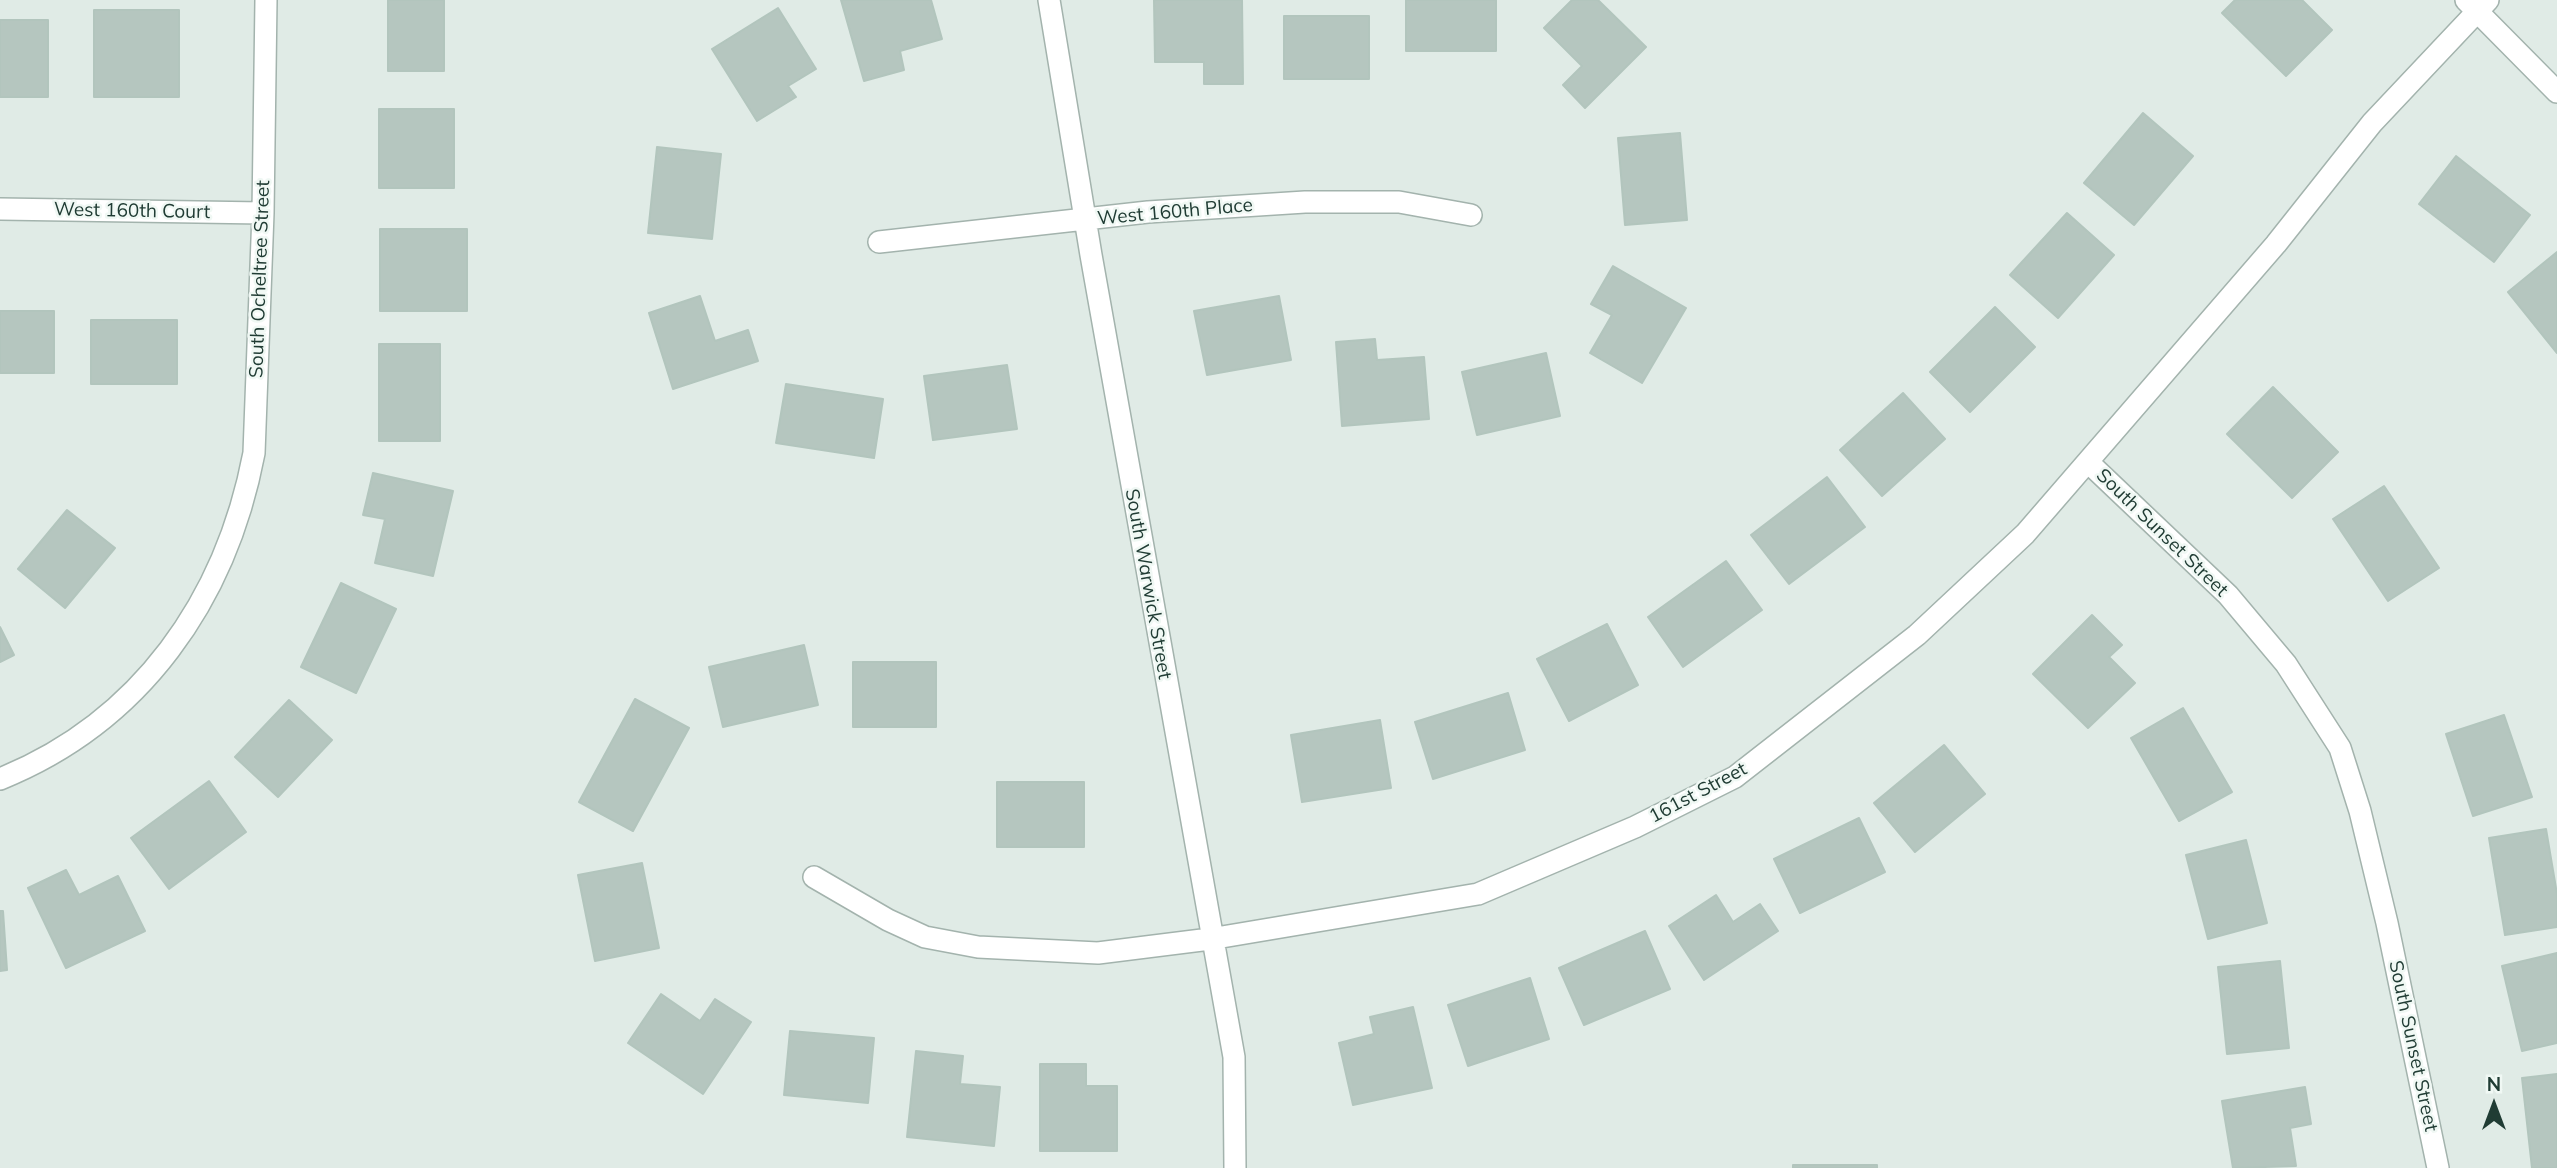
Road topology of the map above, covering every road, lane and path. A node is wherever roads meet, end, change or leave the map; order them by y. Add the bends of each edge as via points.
1 (266, 0) edge
2 (1049, 0) edge
3 (2477, 4) edge
4 (2557, 92) edge
5 (0, 209) edge
6 (264, 213) junction
7 (1471, 215) dead end
8 (1085, 220) junction
9 (879, 242) dead end
10 (2089, 463) junction
11 (0, 779) edge
12 (814, 877) dead end
13 (1210, 939) junction
14 (1236, 1168) edge
15 (2438, 1168) edge

1 - 6 street, South Ocheltree Street
2 - 8 street, South Warwick Street
3 - 4 street
3 - 10 street, South Sunset Street
5 - 6 street, West 160th Court
6 - 11 street, South Ocheltree Street via 254,453 226,553 206,598 173,647 135,691 83,732
7 - 8 street, West 160th Place via 1399,202 1305,201
8 - 9 street, West 160th Place
8 - 13 street, South Warwick Street
10 - 13 street, 161st Street via 2025,534 1917,635 1735,777 1635,827 1478,894
10 - 15 street, South Sunset Street via 2228,596 2286,664 2340,748 2387,923
12 - 13 street, 161st Street via 925,937 978,947 1098,953
13 - 14 street, South Warwick Street via 1234,1057

